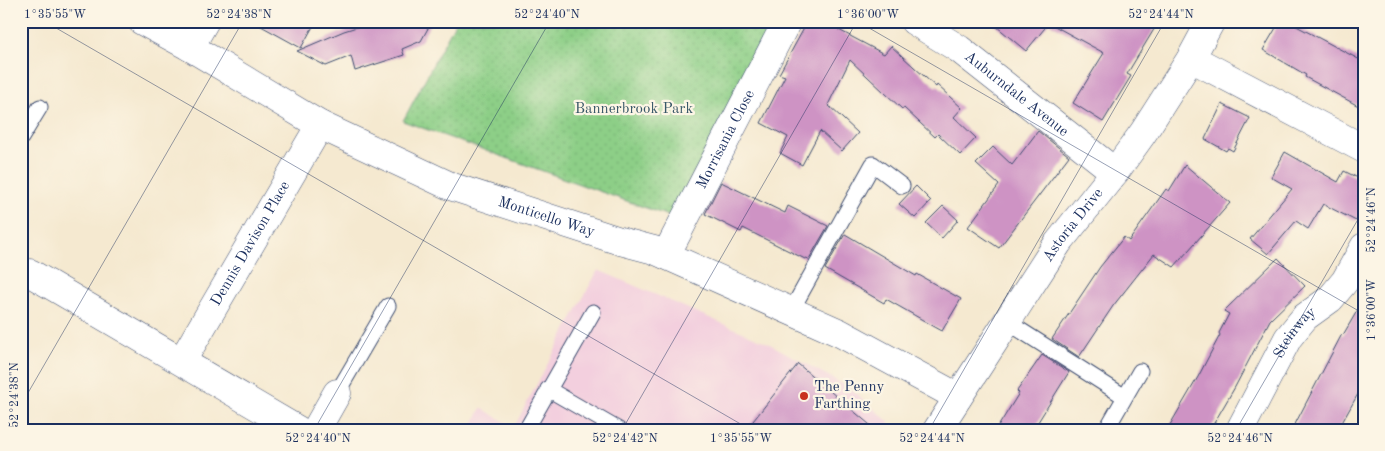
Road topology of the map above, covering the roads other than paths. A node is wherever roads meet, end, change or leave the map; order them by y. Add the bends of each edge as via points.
1 (142, 21) edge
2 (206, 21) edge
3 (914, 21) edge
4 (1211, 21) edge
5 (786, 23) dead end
6 (190, 47) junction
7 (1191, 58) junction
8 (40, 107) dead end
9 (320, 125) junction
10 (21, 138) edge
11 (1364, 149) edge
12 (1115, 172) junction
13 (902, 186) dead end
14 (1364, 247) edge
15 (666, 256) junction
16 (26, 271) edge
17 (388, 306) dead end
18 (791, 311) junction
19 (593, 312) dead end
20 (1006, 321) junction
21 (182, 361) junction
22 (1140, 371) dead end
23 (548, 389) junction
24 (337, 393) joint
25 (958, 397) junction
26 (1125, 397) junction
27 (298, 430) edge
28 (316, 430) edge
29 (526, 430) edge
30 (619, 430) edge
31 (936, 430) edge
32 (1106, 430) edge
33 (1240, 430) edge

1 - 6 street, Monticello Way
2 - 6 street
3 - 12 street, Auburndale Avenue via 959,49
4 - 7 street, Astoria Drive
5 - 15 street, Morrisania Close
6 - 9 street, Monticello Way
7 - 11 street
7 - 12 street, Astoria Drive
8 - 10 lane
9 - 15 street, Monticello Way via 450,186
9 - 21 street, Dennis Davison Place
12 - 20 street, Astoria Drive via 1058,243
13 - 18 lane via 873,164
14 - 33 street, Steinway via 1345,281 1330,299 1304,317 1288,338
15 - 18 street, Monticello Way
16 - 21 street
17 - 24 lane
18 - 25 street, Monticello Way via 840,333
19 - 23 lane
20 - 25 street, Astoria Drive
20 - 26 lane
21 - 27 street
22 - 26 lane
23 - 29 lane
23 - 30 lane
24 - 28 street
25 - 31 street, Astoria Drive
26 - 32 lane

